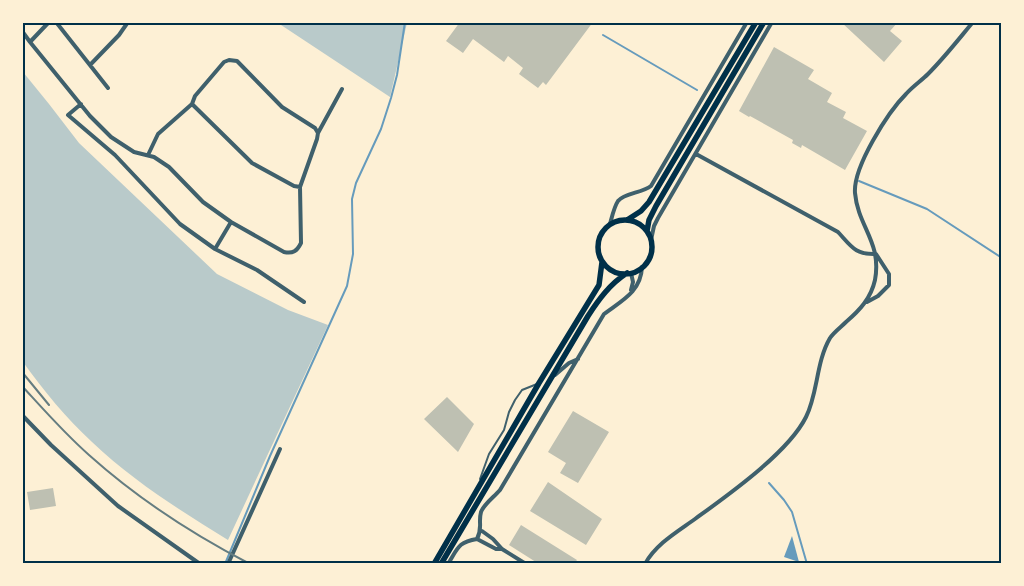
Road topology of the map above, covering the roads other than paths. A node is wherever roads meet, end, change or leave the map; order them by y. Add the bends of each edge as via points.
1 (49, 22) edge
2 (56, 22) edge
3 (128, 22) edge
4 (748, 22) edge
5 (756, 22) edge
6 (764, 22) edge
7 (772, 22) edge
8 (973, 22) edge
9 (22, 31) edge
10 (30, 42) junction
11 (90, 65) junction
12 (108, 88) dead end
13 (342, 89) dead end
14 (81, 104) junction
15 (192, 104) junction
16 (318, 133) junction
17 (696, 154) junction
18 (148, 155) junction
19 (300, 187) junction
20 (627, 220) junction
21 (231, 222) junction
22 (610, 224) junction
23 (647, 231) junction
24 (651, 240) junction
25 (215, 249) junction
26 (876, 254) junction
27 (602, 262) junction
28 (642, 267) junction
29 (629, 273) junction
30 (630, 295) junction
31 (304, 302) dead end
32 (867, 302) junction
33 (578, 359) junction
34 (539, 383) junction
35 (542, 393) junction
36 (22, 415) edge
37 (280, 449) dead end
38 (478, 487) junction
39 (482, 531) junction
40 (477, 539) junction
41 (502, 549) junction
42 (228, 562) edge
43 (200, 564) edge
44 (434, 564) edge
45 (442, 564) edge
46 (448, 564) edge
47 (526, 564) edge
48 (644, 564) edge

1 - 10 street
2 - 11 street
3 - 11 street
4 - 22 street via 655,179 645,191 618,201
5 - 20 main road via 649,202
6 - 23 main road via 656,206
7 - 17 street
8 - 26 street via 882,123 862,164 855,186 857,204
9 - 10 street
10 - 14 street
11 - 12 street
13 - 16 street
14 - 18 street via 111,137 134,152
14 - 25 street via 68,115 115,155 180,224
15 - 16 street via 224,62 232,60 282,107
15 - 18 street via 158,134
15 - 19 street via 252,162
16 - 19 street
17 - 24 street via 654,226
17 - 26 street via 838,232 856,251
18 - 21 street via 169,167 203,202
19 - 21 street via 301,243 298,250 291,253 278,249
20 - 22 main road
20 - 23 main road via 640,224
21 - 25 street
22 - 27 main road via 598,242
23 - 24 main road
24 - 28 main road via 651,252
25 - 31 street via 257,270
26 - 32 street via 875,282
26 - 32 street via 889,274 889,285
27 - 29 main road via 612,270
27 - 34 main road via 599,285
28 - 29 main road
28 - 30 street via 638,283
29 - 30 street via 633,282
29 - 35 main road via 600,297
30 - 33 street via 604,314
32 - 48 street via 831,337 811,406 790,441 659,547
33 - 35 street via 562,368
33 - 39 street via 500,490 482,510
34 - 38 main road
34 - 38 lane via 522,390 515,400 504,430 485,462
35 - 45 main road
36 - 43 street via 118,506
37 - 42 street
38 - 44 main road
39 - 40 street
39 - 41 street
40 - 41 street
40 - 46 street via 459,545
41 - 47 street

